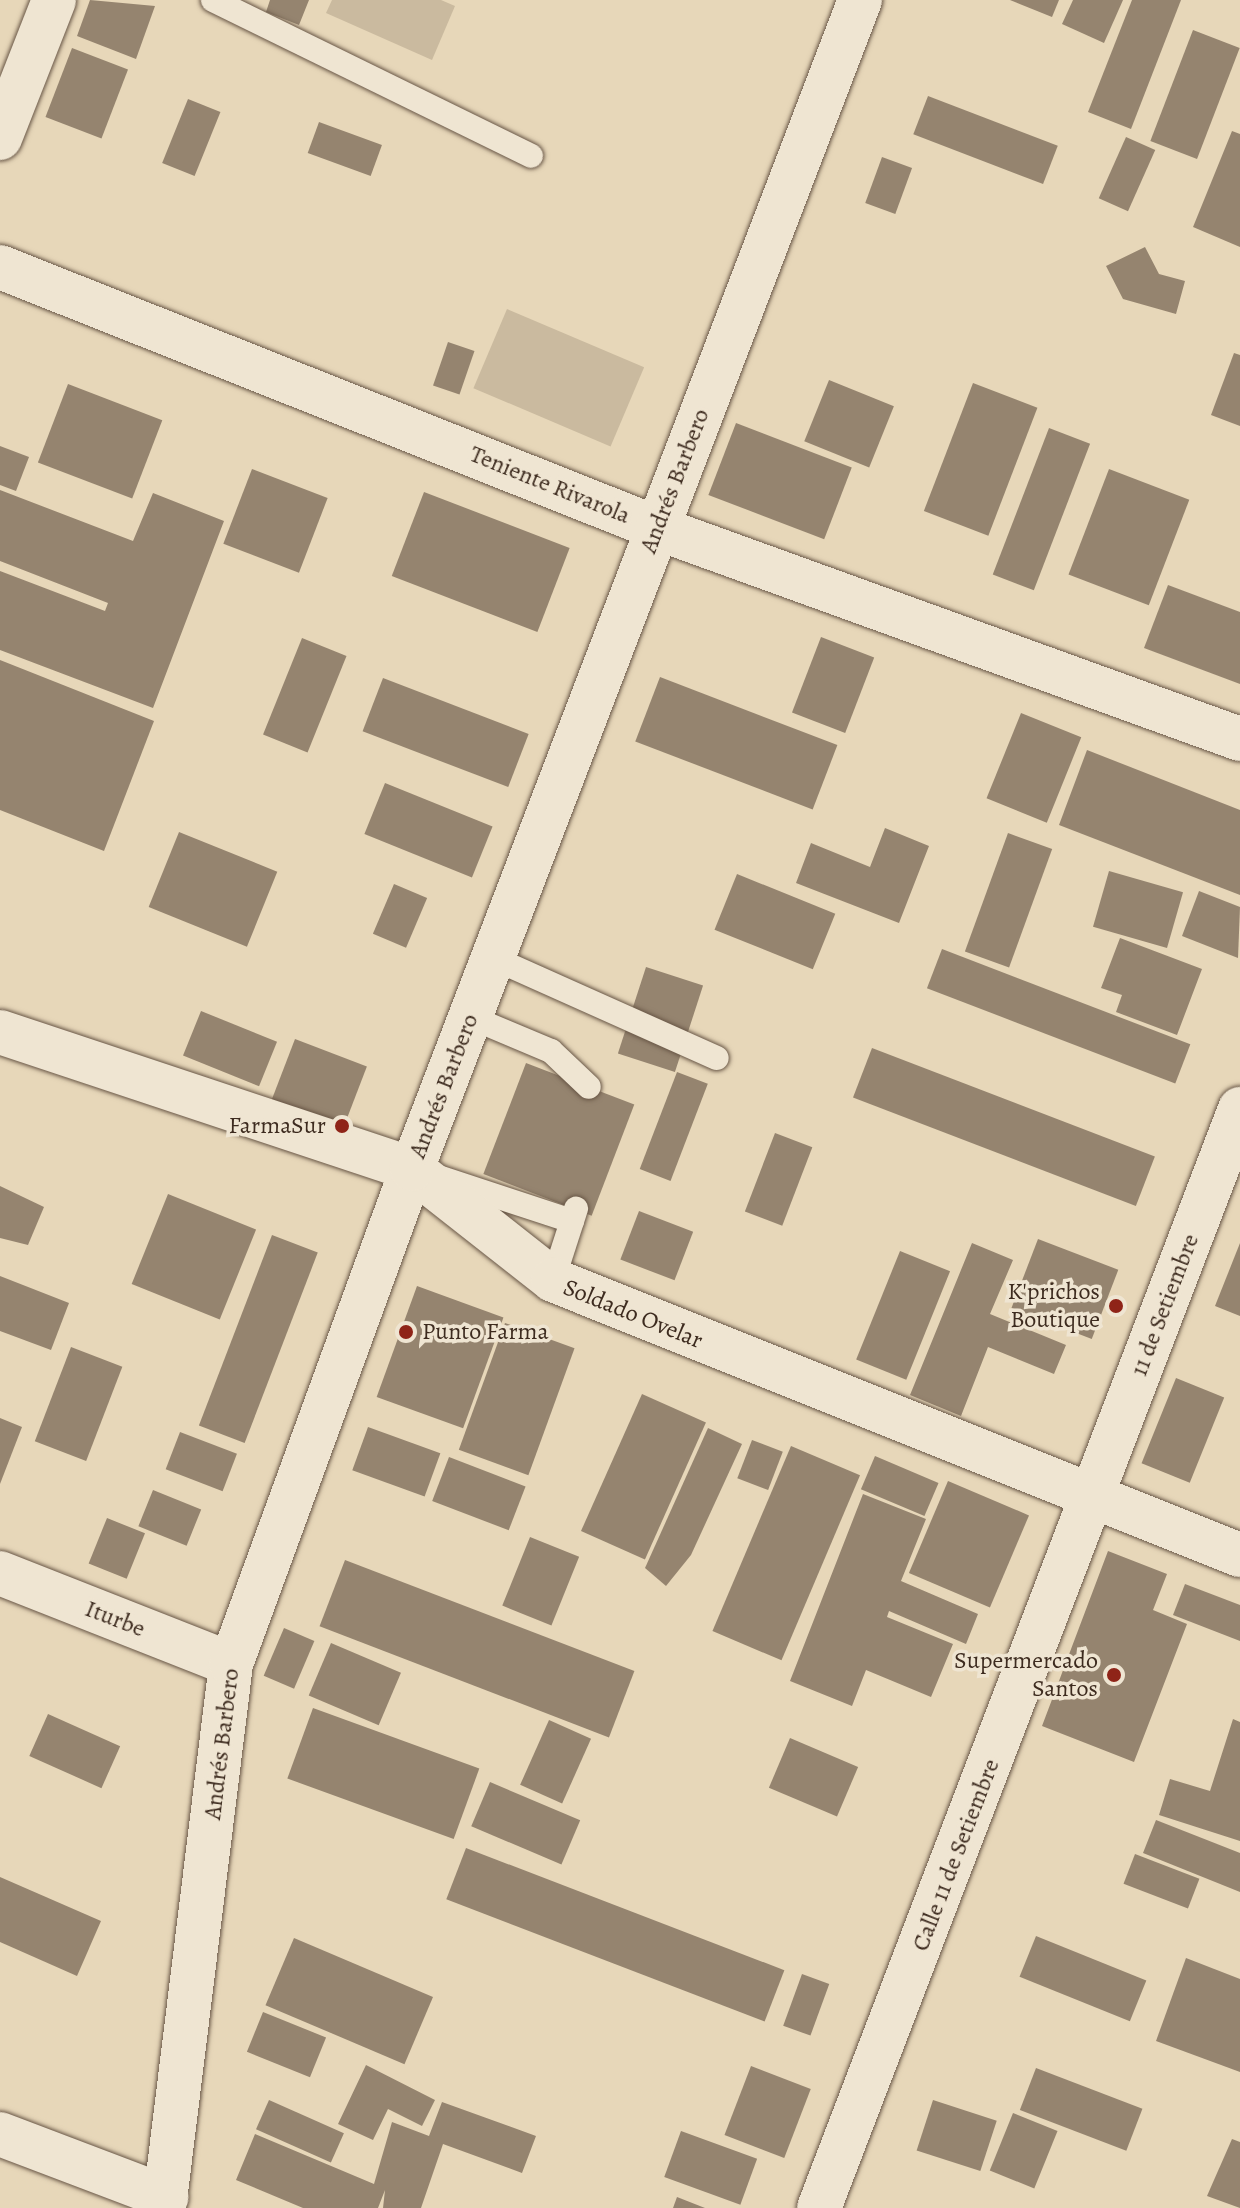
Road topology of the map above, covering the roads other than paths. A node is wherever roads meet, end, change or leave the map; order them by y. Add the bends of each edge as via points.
1 (54, 0) edge
2 (213, 0) edge
3 (860, 0) edge
4 (0, 138) edge
5 (531, 156) dead end
6 (0, 267) edge
7 (657, 528) junction
8 (1240, 739) edge
9 (493, 958) junction
10 (470, 1017) junction
11 (0, 1032) edge
12 (717, 1058) dead end
13 (589, 1087) dead end
14 (1240, 1109) edge
15 (412, 1169) junction
16 (553, 1280) junction
17 (1093, 1502) junction
18 (1240, 1555) edge
19 (0, 1573) edge
20 (231, 1664) junction
21 (0, 2134) edge
22 (165, 2203) edge
23 (819, 2208) edge

1 - 4 main road
2 - 5 lane
3 - 7 main road, Andrés Barbero
6 - 7 main road, Teniente Rivarola
7 - 8 main road, Teniente Rivarola
7 - 9 main road, Andrés Barbero
9 - 10 main road, Andrés Barbero
9 - 12 lane
10 - 13 lane via 551,1051
10 - 15 main road, Andrés Barbero
11 - 15 main road, Soldado Ovelar
14 - 17 main road, 11 de Setiembre
15 - 16 main road, Soldado Ovelar
15 - 16 lane via 574,1215
15 - 20 main road, Andrés Barbero
16 - 17 main road, Soldado Ovelar
17 - 18 main road, Soldado Ovelar
17 - 23 main road, Calle 11 de Setiembre
19 - 20 main road, Iturbe
20 - 22 main road, Andrés Barbero
21 - 22 main road

